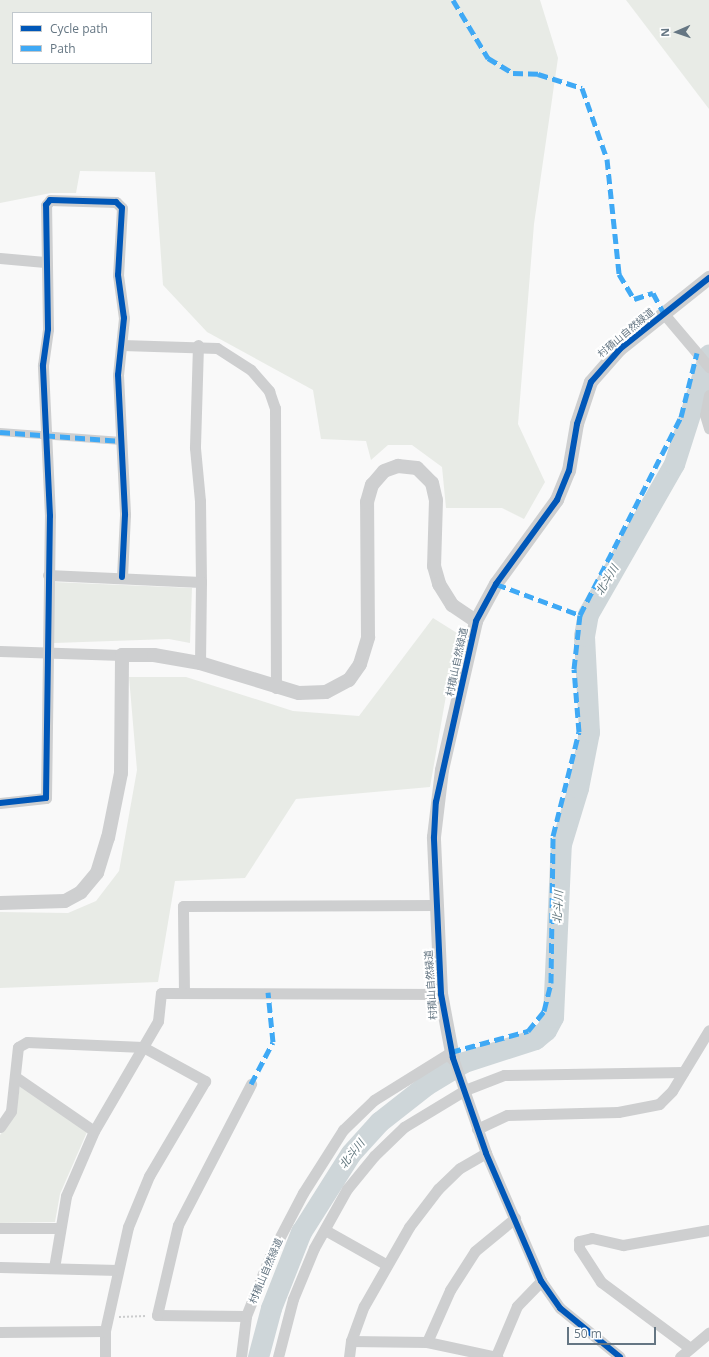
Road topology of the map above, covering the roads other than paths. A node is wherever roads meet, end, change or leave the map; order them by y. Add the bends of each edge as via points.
1 (0, 258) edge
2 (45, 262) junction
3 (709, 278) edge
4 (664, 314) junction
5 (198, 344) junction
6 (122, 345) junction
7 (709, 368) edge
8 (709, 394) edge
9 (709, 428) edge
10 (0, 432) edge
11 (46, 434) junction
12 (122, 441) junction
13 (48, 574) junction
14 (122, 577) junction
15 (201, 582) junction
16 (476, 621) junction
17 (0, 651) edge
18 (47, 653) junction
19 (122, 656) junction
20 (200, 663) junction
21 (276, 688) junction
22 (0, 803) edge
23 (0, 904) edge
24 (436, 904) junction
25 (184, 994) junction
26 (441, 994) junction
27 (709, 1030) edge
28 (143, 1047) junction
29 (452, 1055) junction
30 (683, 1072) junction
31 (17, 1078) junction
32 (251, 1084) dead end
33 (464, 1086) junction
34 (0, 1126) edge
35 (477, 1129) junction
36 (94, 1131) junction
37 (486, 1153) junction
38 (515, 1218) junction
39 (0, 1228) edge
40 (59, 1228) junction
41 (325, 1230) junction
42 (709, 1230) edge
43 (387, 1265) junction
44 (0, 1267) edge
45 (54, 1268) junction
46 (118, 1270) junction
47 (541, 1281) junction
48 (246, 1316) junction
49 (105, 1331) junction
50 (0, 1332) edge
51 (708, 1337) edge
52 (351, 1340) junction
53 (427, 1342) junction
54 (690, 1348) junction
55 (105, 1357) edge
56 (241, 1357) edge
57 (278, 1357) edge
58 (349, 1357) edge
59 (496, 1357) edge
60 (620, 1357) edge
61 (680, 1357) edge

1 - 2 street
2 - 6 street via 47,203 53,200 120,204
2 - 11 street via 48,329 43,376
3 - 4 street, 村積山自然緑道
4 - 7 street
4 - 16 street, 村積山自然緑道 via 620,349 591,382 577,424 569,472 557,500 496,584
5 - 6 street
5 - 15 street via 195,448 200,501
5 - 21 street via 217,348 251,370 264,381 275,408
6 - 12 street via 118,375
8 - 9 street via 705,415
10 - 11 street
11 - 12 street
11 - 13 street
12 - 14 street via 125,515
13 - 14 street
13 - 18 street
14 - 15 street
15 - 20 street
16 - 21 street via 452,605 439,584 434,566 436,500 432,483 417,468 391,467 376,479 367,502 368,630 360,664 349,680 326,692 309,694
16 - 24 street, 村積山自然緑道 via 436,802
17 - 18 street
18 - 19 street
18 - 22 street via 46,798
19 - 20 street via 154,655
19 - 23 street via 121,773 97,873 81,892 65,901
20 - 21 street
24 - 25 street via 183,906
24 - 26 street, 村積山自然緑道
25 - 26 street
25 - 28 street via 161,994 158,1021
26 - 29 street, 村積山自然緑道
27 - 30 street
28 - 31 street via 27,1042 18,1047 14,1058
28 - 36 street
28 - 46 street via 205,1081 149,1176 128,1227
29 - 33 street
29 - 48 street, 村積山自然緑道 via 419,1069 374,1100 343,1130 303,1193 270,1256
30 - 33 street via 504,1075
30 - 35 street via 663,1100 648,1108 618,1112 507,1115
31 - 34 street via 12,1111
31 - 36 street
32 - 48 street via 178,1225 157,1315
33 - 35 street
33 - 41 street via 404,1127 374,1156 347,1189
35 - 37 street
36 - 40 street via 66,1196
37 - 38 street
37 - 43 street via 460,1168 438,1189
38 - 47 street
38 - 53 street via 475,1250 450,1290
39 - 40 street
40 - 45 street
41 - 43 street
41 - 57 street via 297,1287
42 - 54 street via 623,1245 592,1238 579,1241 579,1248 601,1282
43 - 52 street
44 - 45 street
45 - 46 street
46 - 49 street
47 - 59 street via 517,1306
47 - 60 street via 560,1308
48 - 56 street, 村積山自然緑道
49 - 50 street
49 - 55 street
51 - 54 street
52 - 53 street
52 - 58 street
53 - 59 street
54 - 61 street

